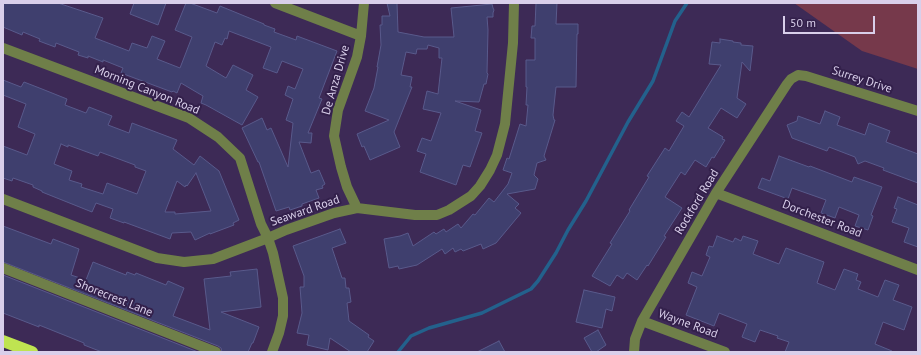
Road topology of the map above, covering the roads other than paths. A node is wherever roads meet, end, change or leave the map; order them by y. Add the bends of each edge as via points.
1 (275, 3) edge
2 (364, 3) edge
3 (514, 3) edge
4 (361, 36) junction
5 (3, 48) edge
6 (798, 75) joint
7 (918, 111) edge
8 (716, 194) junction
9 (3, 198) edge
10 (357, 208) junction
11 (268, 238) junction
12 (3, 268) edge
13 (918, 270) edge
14 (642, 321) junction
15 (3, 341) edge
16 (32, 352) edge
17 (216, 352) edge
18 (272, 352) edge
19 (634, 352) edge
20 (725, 352) edge

1 - 4 street
2 - 4 street, De Anza Drive
3 - 10 street, Seaward Road via 505,124 497,155 480,186 460,204 437,215
4 - 10 street, De Anza Drive via 357,57 338,110 334,136 347,187
5 - 11 street, Morning Canyon Road via 189,118 218,137 240,158
6 - 7 street, Surrey Drive
6 - 8 street, Rockford Road via 787,84
8 - 13 street, Dorchester Road
8 - 14 street, Rockford Road
9 - 11 street, Seaward Road via 157,258 184,262 213,259
10 - 11 street, Seaward Road via 334,213
11 - 18 street, Morning Canyon Road via 283,298 283,316
12 - 17 street, Shorecrest Lane
14 - 19 street, Rockford Road via 635,339
14 - 20 street, Wayne Road
15 - 16 highway

